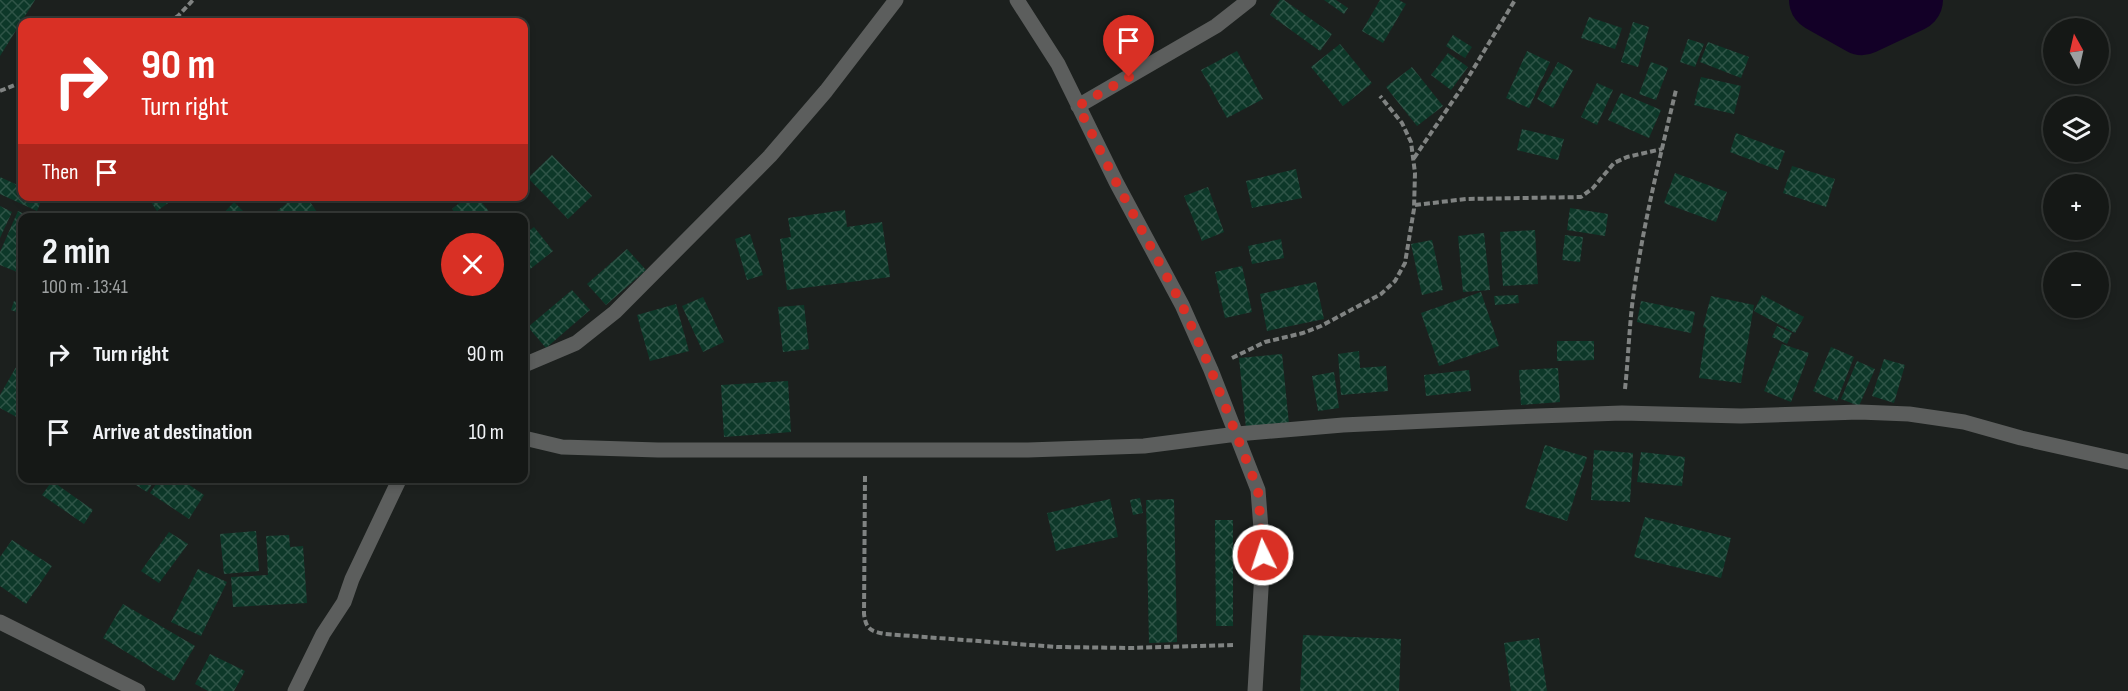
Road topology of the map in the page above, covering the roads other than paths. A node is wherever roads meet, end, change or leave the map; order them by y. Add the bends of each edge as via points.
1 (897, 0) edge
2 (1017, 0) edge
3 (1249, 0) edge
4 (1078, 106) junction
5 (528, 363) edge
6 (1237, 434) junction
7 (528, 439) edge
8 (2128, 462) edge
9 (398, 483) edge
10 (0, 622) edge
11 (138, 691) edge
12 (295, 691) edge
13 (1255, 691) edge

1 - 5 street via 770,156 615,312 576,343
2 - 4 street via 1058,64
3 - 4 street via 1216,26
4 - 6 street via 1182,305
6 - 7 street via 1144,446 865,452 562,447
6 - 8 street via 1343,425 1622,413 1741,416 1859,412 1964,422
6 - 13 street via 1258,490 1263,555
9 - 12 street via 344,602
10 - 11 street

